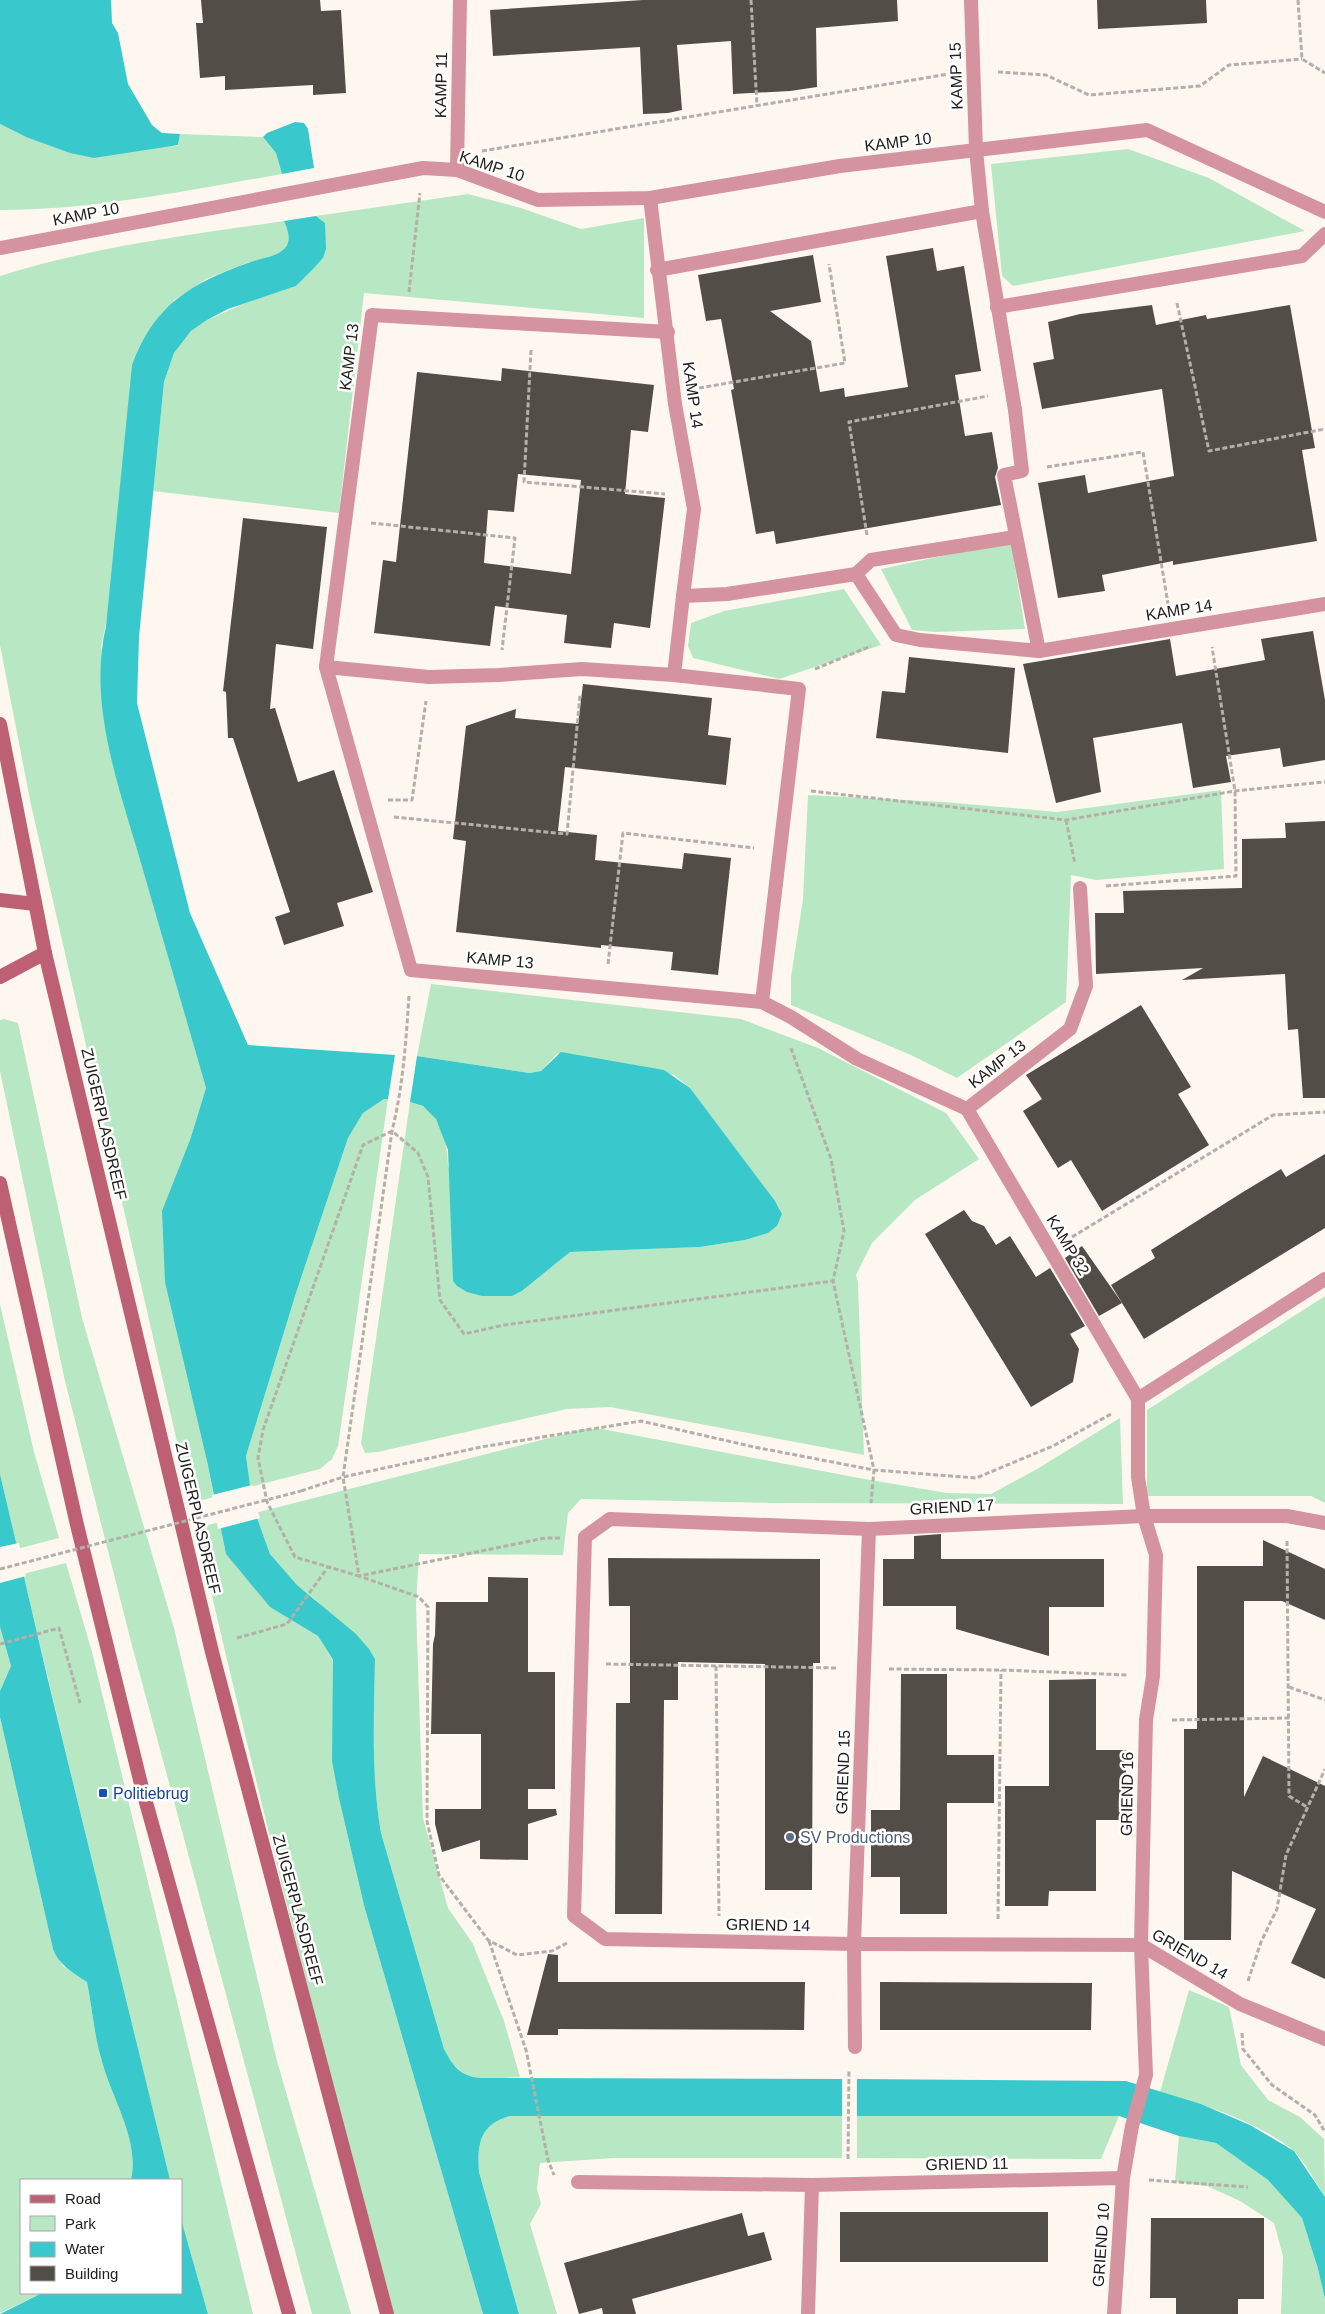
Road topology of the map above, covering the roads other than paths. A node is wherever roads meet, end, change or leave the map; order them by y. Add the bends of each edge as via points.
1 (460, 0) edge
2 (971, 0) edge
3 (976, 150) junction
4 (457, 170) junction
5 (650, 198) junction
6 (982, 211) junction
7 (1325, 212) edge
8 (1325, 234) edge
9 (0, 248) edge
10 (657, 270) junction
11 (997, 308) junction
12 (668, 332) junction
13 (1015, 536) junction
14 (856, 574) junction
15 (683, 596) junction
16 (1325, 604) edge
17 (1039, 651) junction
18 (326, 667) junction
19 (674, 675) junction
20 (0, 724) edge
21 (1080, 888) road end
22 (0, 900) edge
23 (35, 904) junction
24 (45, 952) junction
25 (0, 977) edge
26 (762, 1002) junction
27 (967, 1109) junction
28 (0, 1183) edge
29 (1325, 1279) edge
30 (1138, 1399) junction
31 (1144, 1516) junction
32 (1325, 1524) edge
33 (869, 1529) junction
34 (585, 1537) joint
35 (854, 1944) junction
36 (1141, 1945) junction
37 (1325, 2039) edge
38 (855, 2047) dead end
39 (1146, 2075) joint
40 (1123, 2178) junction
41 (578, 2182) road end
42 (812, 2185) junction
43 (289, 2314) edge
44 (387, 2314) edge
45 (808, 2314) edge
46 (1114, 2314) edge

1 - 4 street, KAMP 11
2 - 3 street, KAMP 15
3 - 5 street, KAMP 10 via 840,166
3 - 6 street
3 - 7 street, KAMP 10 via 1147,130
4 - 5 street, KAMP 10 via 538,200
4 - 9 street, KAMP 10 via 423,168
5 - 10 street, KAMP 14
6 - 10 street
6 - 11 street
8 - 11 street via 1302,256
10 - 12 street, KAMP 14
11 - 13 street via 1022,471 1004,475
12 - 15 street, KAMP 14 via 674,392 694,509
12 - 18 street, KAMP 13 via 372,315
13 - 14 street via 871,560
13 - 17 street
14 - 15 street via 727,594
14 - 17 street, KAMP 14 via 896,635
15 - 19 street, KAMP 14
16 - 17 street, KAMP 14
18 - 19 street via 429,677 582,670
18 - 26 street, KAMP 13 via 412,970
19 - 26 street via 799,689
20 - 23 main road, ZUIGERPLASDREEF
21 - 27 street, KAMP 13 via 1086,986 1070,1028
22 - 23 main road
23 - 24 main road, ZUIGERPLASDREEF
24 - 25 main road
24 - 44 main road, ZUIGERPLASDREEF via 212,1652
26 - 27 street, KAMP 13 via 857,1059
27 - 30 street, KAMP 32
28 - 43 main road via 77,1525 142,1788
29 - 30 street
30 - 31 street via 1138,1477
31 - 32 street, GRIEND 17 via 1287,1516
31 - 33 street, GRIEND 17
31 - 36 street, GRIEND 16 via 1156,1556 1153,1676 1146,1720
33 - 34 street, GRIEND 17 via 610,1519
33 - 35 street, GRIEND 15
34 - 35 street, GRIEND 14 via 574,1916 605,1939
35 - 36 street, GRIEND 14
35 - 38 street, GRIEND 15
36 - 37 street, GRIEND 14 via 1240,2004
36 - 39 street, GRIEND 16
39 - 40 street, GRIEND 10 via 1132,2126
40 - 42 street, GRIEND 11
40 - 46 street, GRIEND 10
41 - 42 street, GRIEND 11
42 - 45 street

